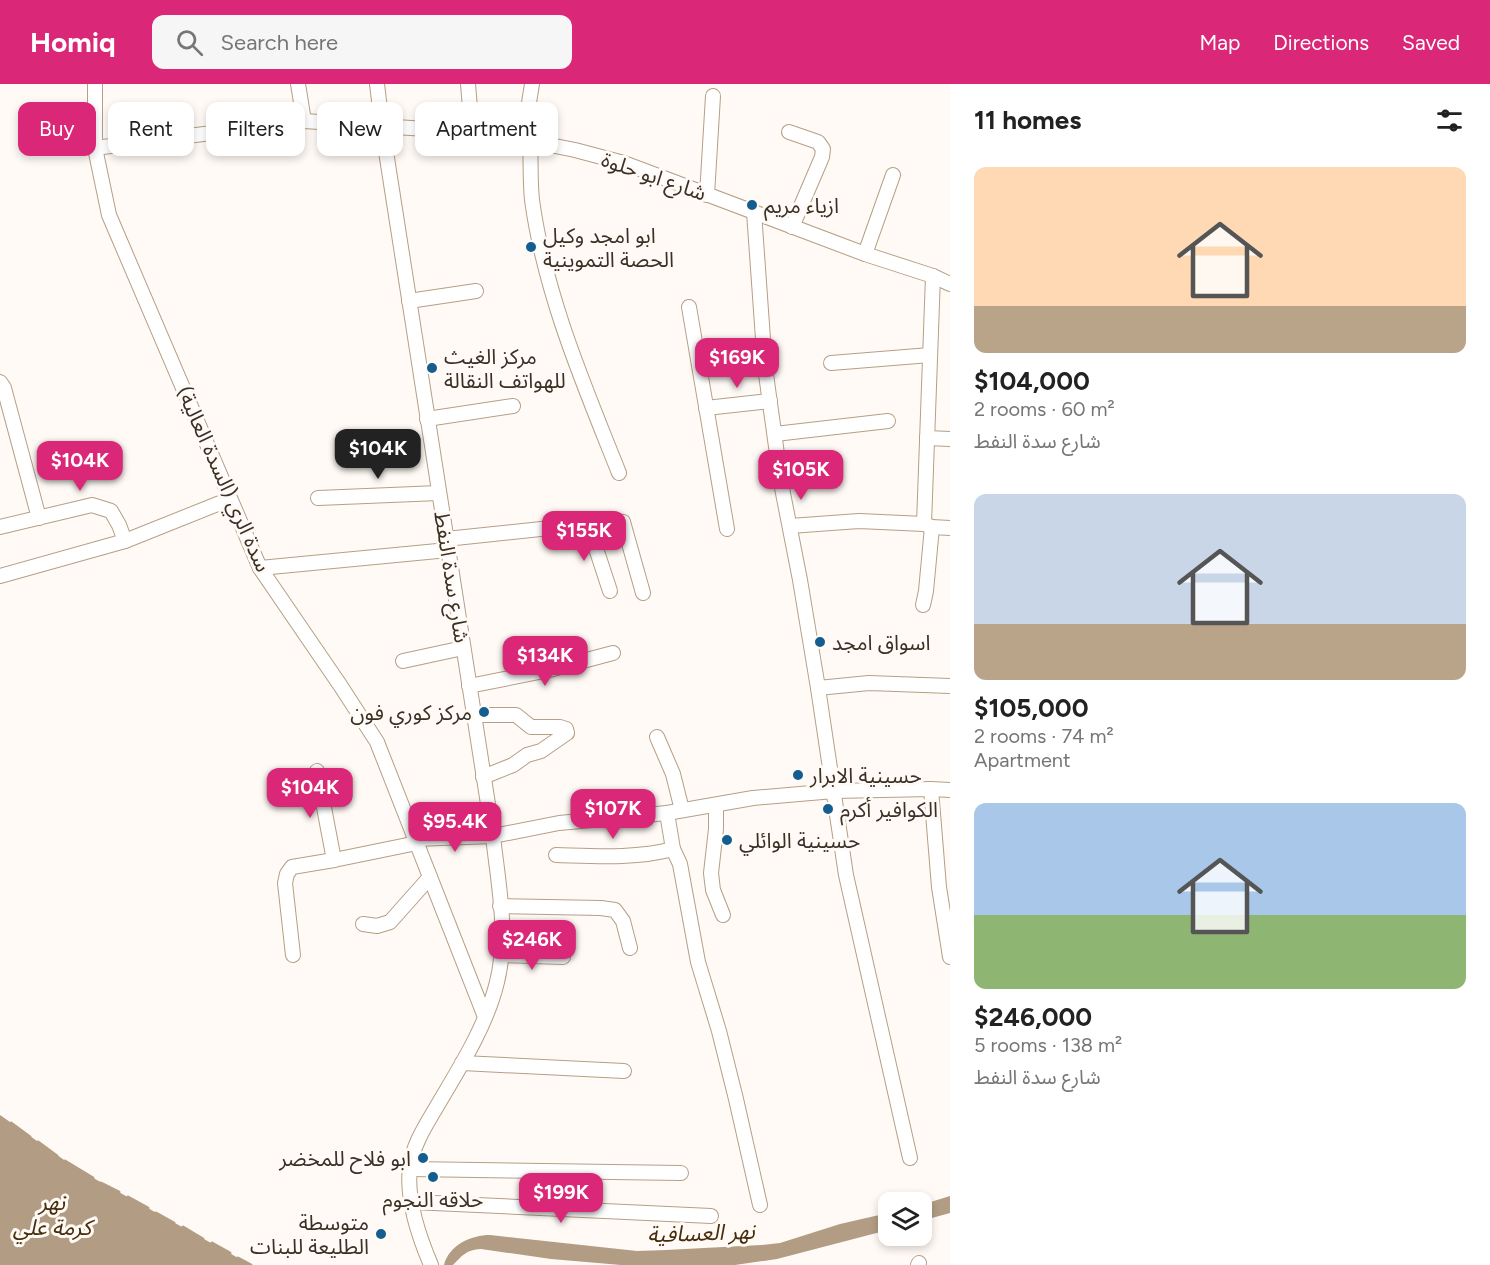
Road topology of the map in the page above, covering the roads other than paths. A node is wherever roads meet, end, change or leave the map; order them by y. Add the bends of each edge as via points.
1 (95, 84) edge
2 (298, 84) edge
3 (377, 84) edge
4 (468, 84) edge
5 (532, 84) edge
6 (713, 96) dead end
7 (95, 102) edge
8 (301, 102) edge
9 (379, 102) edge
10 (470, 102) edge
11 (530, 102) edge
12 (789, 132) dead end
13 (206, 134) edge
14 (558, 146) edge
15 (96, 148) edge
16 (96, 153) edge
17 (387, 156) edge
18 (528, 156) edge
19 (893, 175) dead end
20 (707, 195) junction
21 (754, 212) junction
22 (792, 227) junction
23 (865, 254) junction
24 (933, 276) junction
25 (950, 284) edge
26 (476, 291) dead end
27 (409, 301) junction
28 (689, 307) dead end
29 (930, 355) junction
30 (831, 363) dead end
31 (0, 382) edge
32 (770, 401) junction
33 (513, 406) dead end
34 (706, 408) junction
35 (427, 419) junction
36 (888, 421) dead end
37 (775, 434) junction
38 (927, 438) junction
39 (950, 439) edge
40 (619, 474) dead end
41 (439, 493) junction
42 (318, 498) dead end
43 (230, 499) junction
44 (39, 518) junction
45 (588, 524) junction
46 (0, 526) edge
47 (790, 526) junction
48 (928, 526) junction
49 (950, 528) edge
50 (727, 529) dead end
51 (125, 541) junction
52 (447, 545) junction
53 (260, 568) junction
54 (0, 576) edge
55 (610, 591) dead end
56 (643, 593) dead end
57 (923, 605) dead end
58 (463, 648) junction
59 (613, 653) dead end
60 (403, 661) dead end
61 (469, 686) junction
62 (950, 686) edge
63 (819, 688) junction
64 (474, 715) junction
65 (657, 737) dead end
66 (317, 771) dead end
67 (483, 777) junction
68 (932, 789) junction
69 (950, 790) edge
70 (834, 791) junction
71 (716, 805) junction
72 (682, 810) junction
73 (667, 813) junction
74 (493, 836) junction
75 (416, 841) junction
76 (673, 849) junction
77 (556, 855) dead end
78 (334, 860) junction
79 (430, 877) junction
80 (500, 906) junction
81 (723, 915) dead end
82 (363, 924) dead end
83 (630, 948) dead end
84 (293, 955) dead end
85 (502, 955) junction
86 (563, 957) dead end
87 (950, 957) edge
88 (485, 1017) junction
89 (462, 1063) junction
90 (624, 1071) dead end
91 (910, 1158) dead end
92 (410, 1169) junction
93 (681, 1173) dead end
94 (412, 1202) junction
95 (760, 1205) dead end
96 (711, 1216) dead end
97 (431, 1265) edge

1 - 7 street, سدة الري (السدة العالية)
2 - 8 street
3 - 9 street, شارع سدة النفط
4 - 10 street
5 - 11 street
6 - 20 street
12 - 22 street via 819,142 823,149
13 - 15 street, شارع ابو حلوة
14 - 20 street, شارع ابو حلوة via 624,163
16 - 43 street, سدة الري (السدة العالية) via 109,215
17 - 27 street, شارع سدة النفط
18 - 40 street via 540,249 559,313
19 - 23 street
20 - 21 street, شارع ابو حلوة
21 - 22 street, شارع ابو حلوة
21 - 32 street
22 - 23 street, شارع ابو حلوة
23 - 24 street, شارع ابو حلوة
24 - 25 street, شارع ابو حلوة
24 - 29 street
26 - 27 street
27 - 35 street, شارع سدة النفط
28 - 34 street
29 - 30 street
29 - 38 street
31 - 44 street
32 - 34 street
32 - 37 street
33 - 35 street
34 - 50 street
35 - 41 street, شارع سدة النفط
36 - 37 street
37 - 47 street
38 - 39 street
38 - 48 street
41 - 42 street
41 - 52 street, شارع سدة النفط
43 - 51 street
43 - 53 street, سدة الري (السدة العالية)
44 - 46 street
44 - 51 street via 92,505 111,511
45 - 52 street
45 - 55 street
45 - 56 street via 623,522
47 - 48 street via 859,521
47 - 63 street
48 - 49 street
48 - 57 street
51 - 54 street
52 - 53 street
52 - 58 street, شارع سدة النفط
53 - 75 street, سدة الري (السدة العالية) via 377,742
58 - 60 street
58 - 61 street, شارع سدة النفط
59 - 61 street
61 - 64 street, شارع سدة النفط
62 - 63 street via 869,683
63 - 70 street
64 - 67 street, شارع سدة النفط
64 - 67 street via 516,715 531,727 560,727 567,733 513,765
65 - 72 street via 673,774
66 - 78 street
67 - 74 street, شارع سدة النفط
68 - 69 street
68 - 70 street
68 - 87 street via 939,887
70 - 71 street
70 - 91 street via 846,875
71 - 72 street
71 - 81 street via 711,873
72 - 73 street
73 - 74 street via 559,823
73 - 76 street
74 - 75 street
74 - 80 street, شارع سدة النفط
75 - 78 street
75 - 79 street, سدة الري (السدة العالية)
76 - 77 street via 654,854
76 - 95 street via 680,864 698,962 719,1031
78 - 84 street via 292,867 287,874
79 - 82 street via 390,922 377,926
79 - 88 street, سدة الري (السدة العالية)
80 - 83 street via 615,910 623,921
80 - 85 street, شارع سدة النفط
85 - 86 street
85 - 88 street, شارع سدة النفط via 498,981
88 - 89 street, شارع سدة النفط
89 - 90 street
89 - 92 street, شارع سدة النفط via 420,1137
92 - 93 street
92 - 94 street, شارع سدة النفط
94 - 96 street
94 - 97 street, شارع سدة النفط

